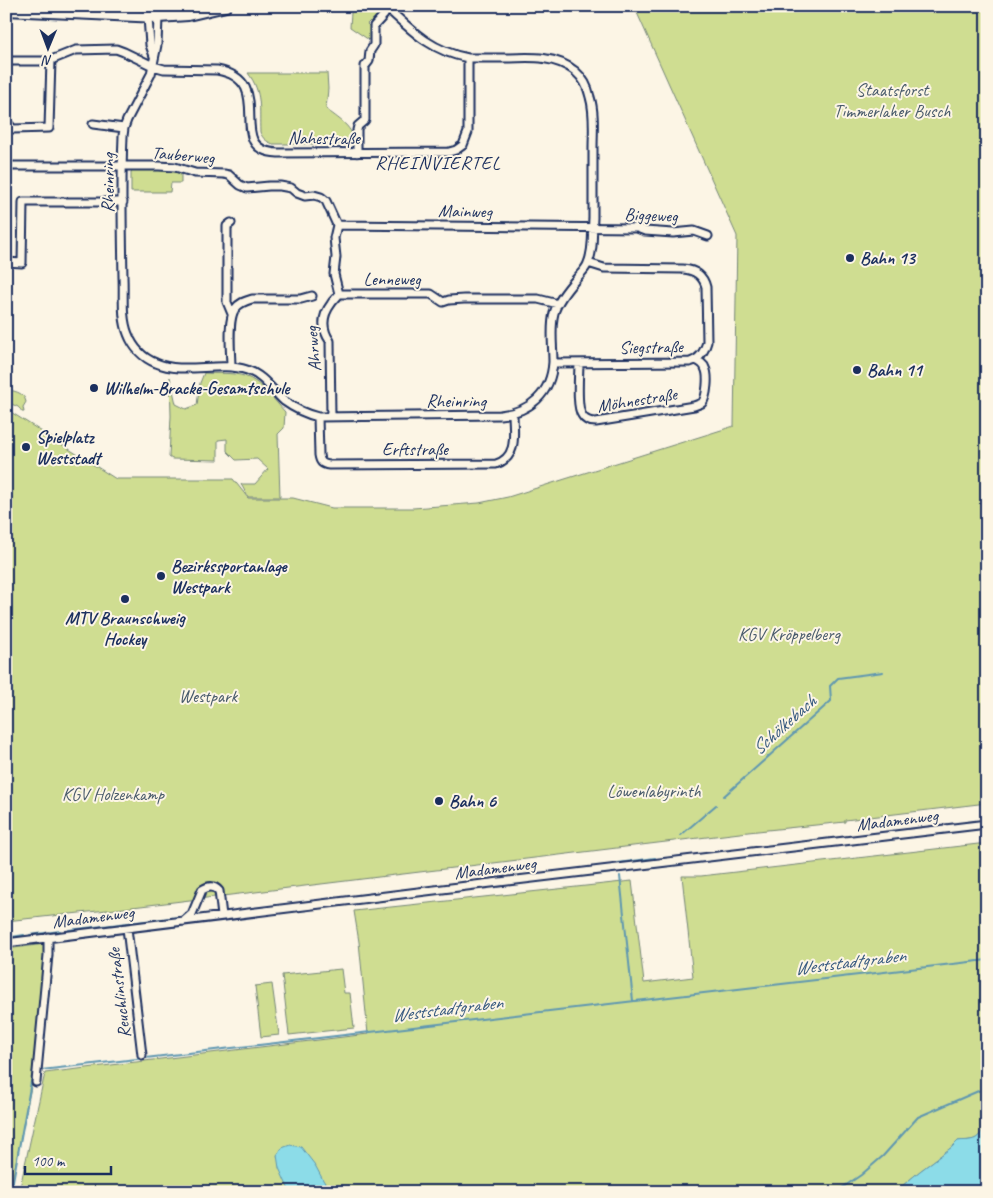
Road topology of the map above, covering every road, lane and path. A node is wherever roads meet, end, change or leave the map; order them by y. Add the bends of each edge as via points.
1 (226, 6) edge
2 (385, 6) edge
3 (6, 10) edge
4 (153, 17) junction
5 (468, 58) junction
6 (51, 60) junction
7 (6, 61) edge
8 (153, 66) junction
9 (6, 121) edge
10 (92, 124) dead end
11 (124, 128) junction
12 (357, 153) junction
13 (6, 166) edge
14 (123, 166) junction
15 (123, 202) junction
16 (231, 223) dead end
17 (337, 225) junction
18 (592, 228) junction
19 (708, 236) dead end
20 (6, 262) edge
21 (588, 263) junction
22 (339, 294) junction
23 (312, 296) dead end
24 (558, 304) junction
25 (232, 314) junction
26 (696, 360) junction
27 (553, 363) junction
28 (579, 363) junction
29 (231, 367) junction
30 (513, 413) junction
31 (331, 416) junction
32 (318, 417) junction
33 (987, 824) edge
34 (222, 916) junction
35 (184, 921) junction
36 (127, 928) junction
37 (48, 937) junction
38 (6, 943) edge
39 (142, 1055) dead end
40 (36, 1082) dead end

1 - 4 street
2 - 5 street, Rheinring via 429,44
2 - 12 street via 384,15 374,26 374,45 365,66 365,120 357,130
3 - 4 street
4 - 8 street, Rheinring via 150,45
5 - 12 street, Nahestraße via 468,132 459,148 449,152
5 - 18 street, Rheinring via 544,58 564,64 581,77 589,92 592,110
6 - 7 street, Nahestraße
6 - 8 street, Nahestraße via 76,50 116,49
6 - 9 street via 49,128 13,129
8 - 11 street, Rheinring
8 - 12 street, Nahestraße via 173,70 217,70 237,77 248,92 253,141 264,151
10 - 11 street
11 - 14 street, Rheinring
13 - 14 street, Tauberweg
14 - 15 street, Rheinring
14 - 17 street, Tauberweg via 175,167 195,173 229,176 247,188 291,188 305,196 321,197 326,201
15 - 20 street via 23,202 22,262
15 - 29 street, Rheinring via 124,319 133,344 145,357 163,366
16 - 25 street via 226,226 227,302
17 - 18 street, Mainweg
17 - 22 street via 334,274
18 - 19 street, Biggeweg via 637,228 673,233 694,231
18 - 21 street, Rheinring
21 - 24 street, Rheinring
21 - 26 street, Siegstraße via 604,268 683,269 699,274 706,288 706,342 702,355
22 - 24 street, Lenneweg via 430,294 443,302 538,299
22 - 31 street, Ahrweg via 323,324 330,341
23 - 25 street via 252,299 238,305
24 - 27 street, Rheinring via 553,321
25 - 29 street
26 - 28 street, Siegstraße
26 - 28 street, Möhnestraße via 707,372 706,396 702,403 596,422 586,420 580,412
27 - 28 street, Siegstraße
27 - 30 street, Rheinring via 542,394 530,406
29 - 32 street, Rheinring via 258,375 290,406
30 - 31 street, Rheinring via 500,416
30 - 32 street, Erftstraße via 511,452 508,458 496,464 323,464 319,455
31 - 32 street, Rheinring
33 - 34 street, Madamenweg
34 - 35 street, Madamenweg
34 - 35 street via 219,891 210,886 202,890 192,914
35 - 36 street, Madamenweg
36 - 37 street, Madamenweg
36 - 39 street, Reuchlinstraße
37 - 38 street, Madamenweg
37 - 40 street

